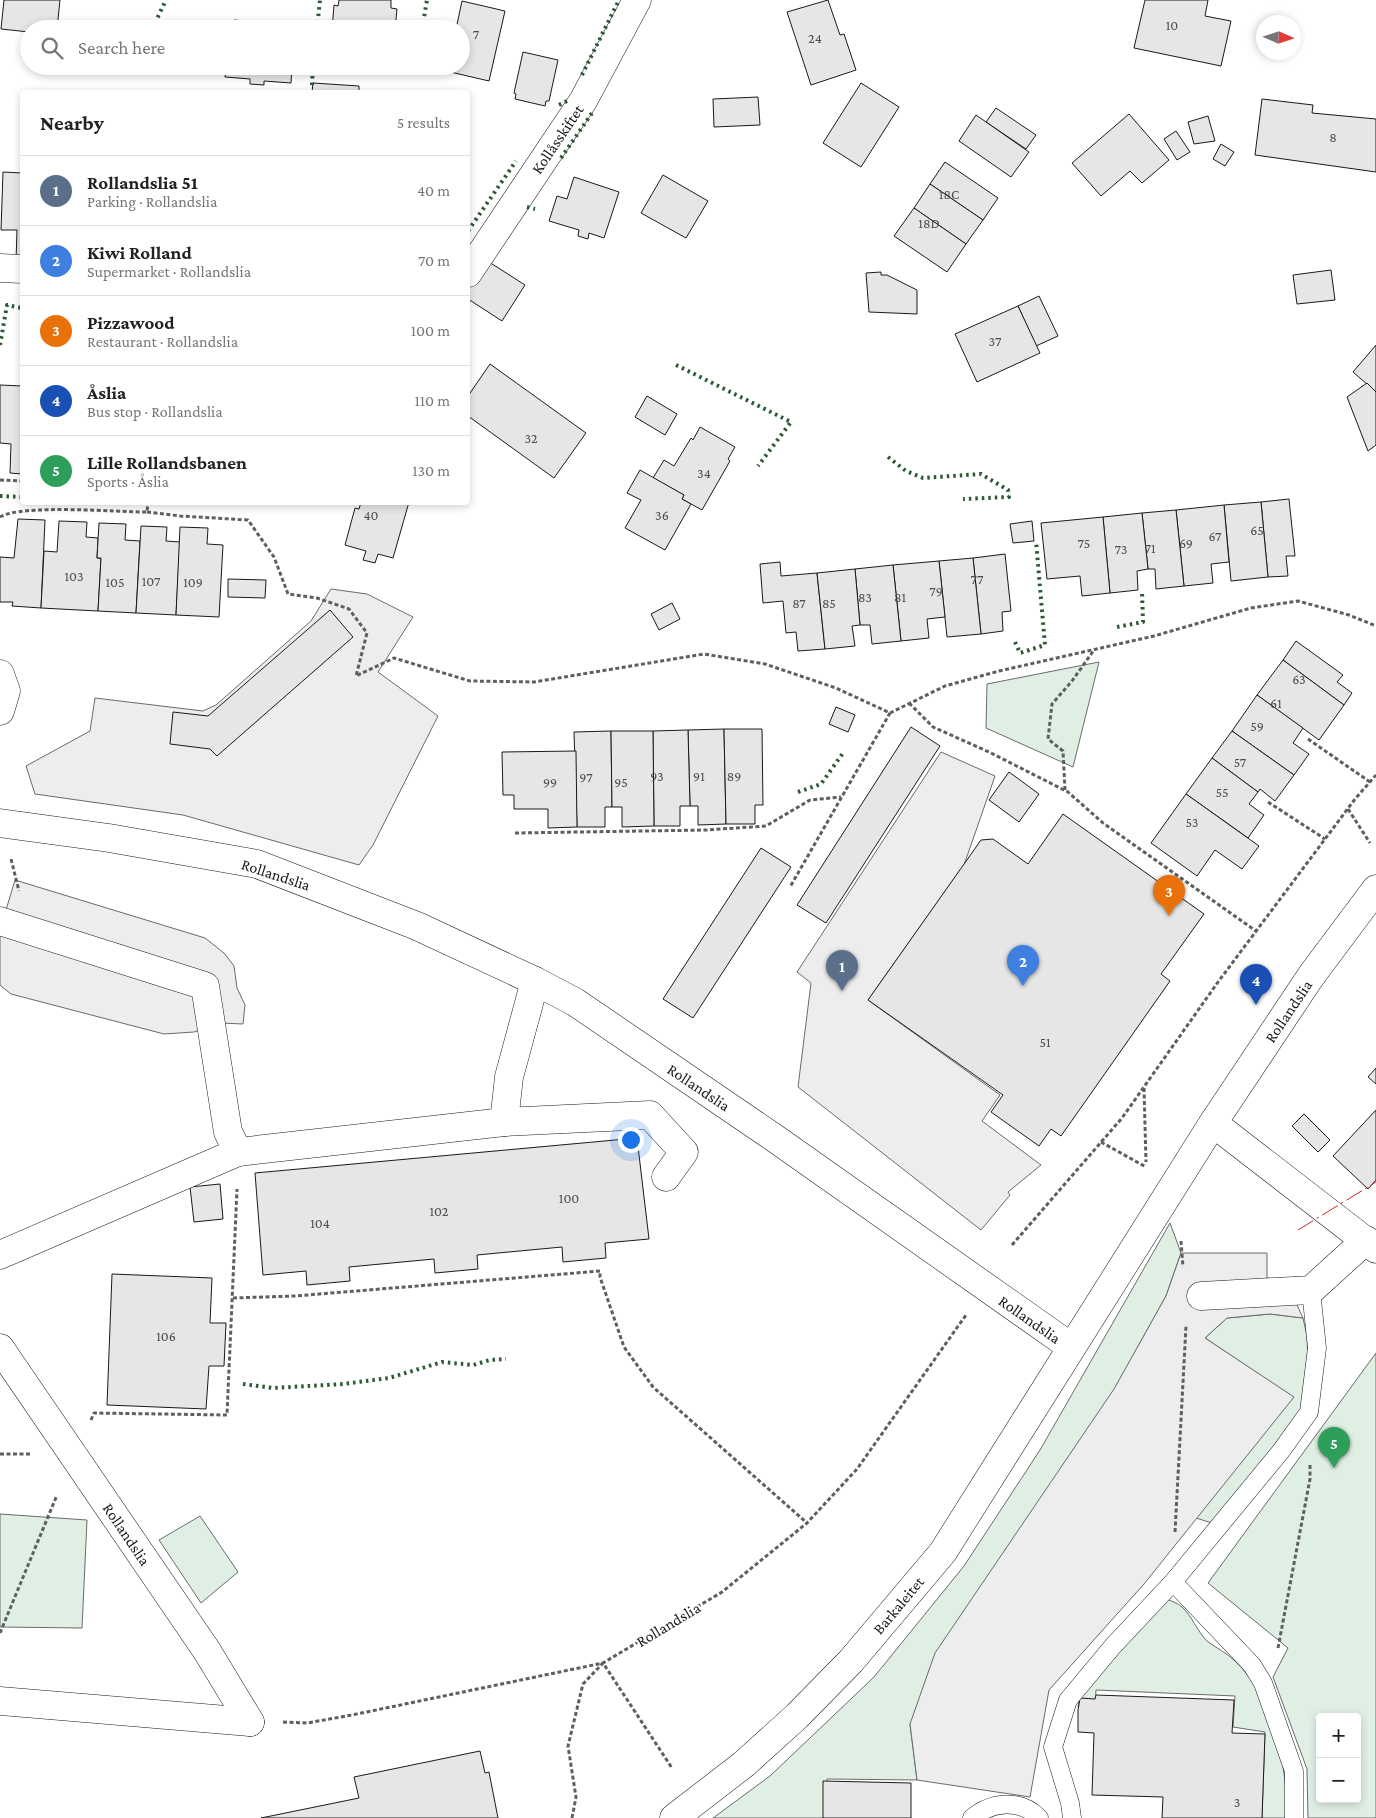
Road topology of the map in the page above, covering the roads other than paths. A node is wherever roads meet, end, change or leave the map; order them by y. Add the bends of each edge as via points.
1 (637, 0) edge
2 (0, 268) edge
3 (20, 269) edge
4 (470, 270) edge
5 (0, 674) edge
6 (0, 711) edge
7 (0, 823) edge
8 (1376, 890) edge
9 (0, 920) edge
10 (535, 982) junction
11 (504, 1122) junction
12 (1213, 1122) junction
13 (238, 1152) junction
14 (666, 1177) dead end
15 (1371, 1245) edge
16 (0, 1255) edge
17 (1310, 1290) junction
18 (1194, 1307) road end
19 (1071, 1347) junction
20 (0, 1348) edge
21 (1173, 1582) junction
22 (0, 1701) edge
23 (674, 1818) edge
24 (972, 1818) edge
25 (1039, 1818) edge
26 (1072, 1818) edge
27 (1294, 1818) edge

1 - 4 street, Kollåsskiftet via 583,101
2 - 3 street
5 - 6 street via 6,691
7 - 10 street, Rollandslia via 257,864 417,926
8 - 12 street, Rollandslia via 1311,976
9 - 13 street via 205,986 228,1132
10 - 11 street via 509,1077
10 - 19 street, Rollandslia via 575,1002 766,1132
11 - 13 street
11 - 14 street via 650,1115 684,1152
12 - 15 street
12 - 19 street, Rollandslia
13 - 16 street
15 - 17 street
17 - 18 street
17 - 21 lane via 1317,1348 1309,1412
19 - 23 street, Barkaleitet via 943,1552 894,1611 797,1716 744,1764
20 - 22 street, Rollandslia via 207,1651 250,1722
21 - 26 lane via 1068,1700 1053,1747
21 - 27 lane via 1252,1665 1263,1683 1294,1771
24 - 25 lane via 994,1805 1009,1804 1024,1807

